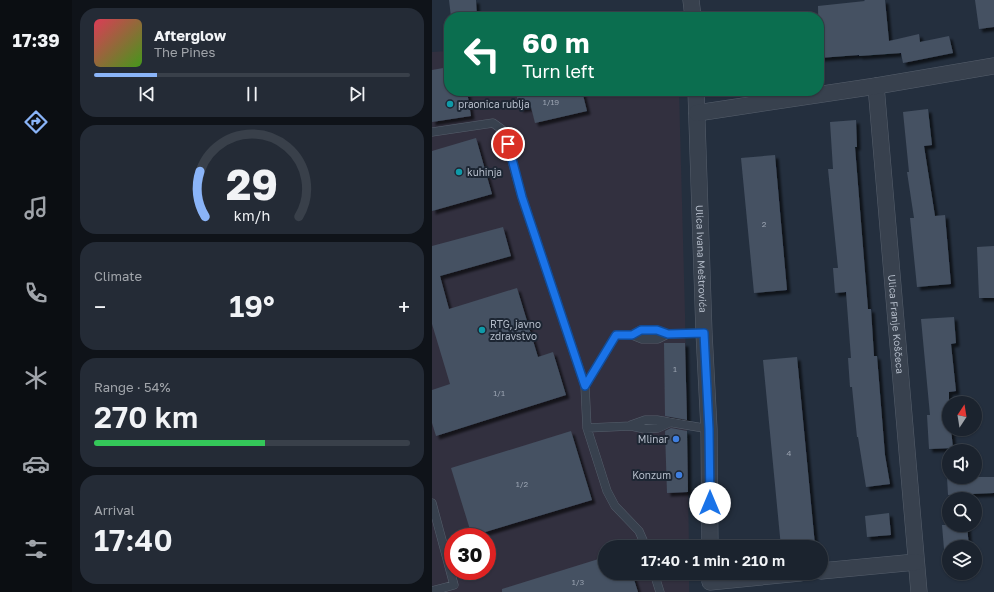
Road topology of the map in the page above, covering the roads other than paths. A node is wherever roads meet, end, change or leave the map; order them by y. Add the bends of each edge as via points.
1 (691, 0) edge
2 (692, 12) edge
3 (994, 66) edge
4 (876, 86) junction
5 (824, 94) edge
6 (696, 96) edge
7 (810, 96) edge
8 (697, 113) junction
9 (432, 132) edge
10 (704, 333) junction
11 (585, 386) junction
12 (587, 428) junction
13 (709, 429) junction
14 (432, 503) edge
15 (642, 540) edge
16 (710, 540) edge
17 (916, 562) junction
18 (828, 570) edge
19 (656, 580) edge
20 (730, 580) edge
21 (710, 582) edge
22 (432, 591) edge
23 (660, 592) edge
24 (919, 592) edge

1 - 2 street
3 - 4 street
4 - 5 street
4 - 17 street, Ulica Franje Koščeca
6 - 8 street, Ulica Ivana Meštrovića
7 - 8 street
8 - 10 street, Ulica Ivana Meštrovića
9 - 11 lane via 493,123 504,131 522,197
10 - 11 lane via 668,334 657,330 641,330 632,335 616,335
10 - 13 street, Ulica Ivana Meštrovića
11 - 12 lane
12 - 13 lane via 631,426 645,429 658,428 669,423
12 - 15 lane via 607,492
13 - 16 street, Ulica Ivana Meštrovića
14 - 22 lane via 454,585
17 - 18 street
17 - 24 street, Ulica Franje Koščeca
19 - 23 lane
20 - 21 street

